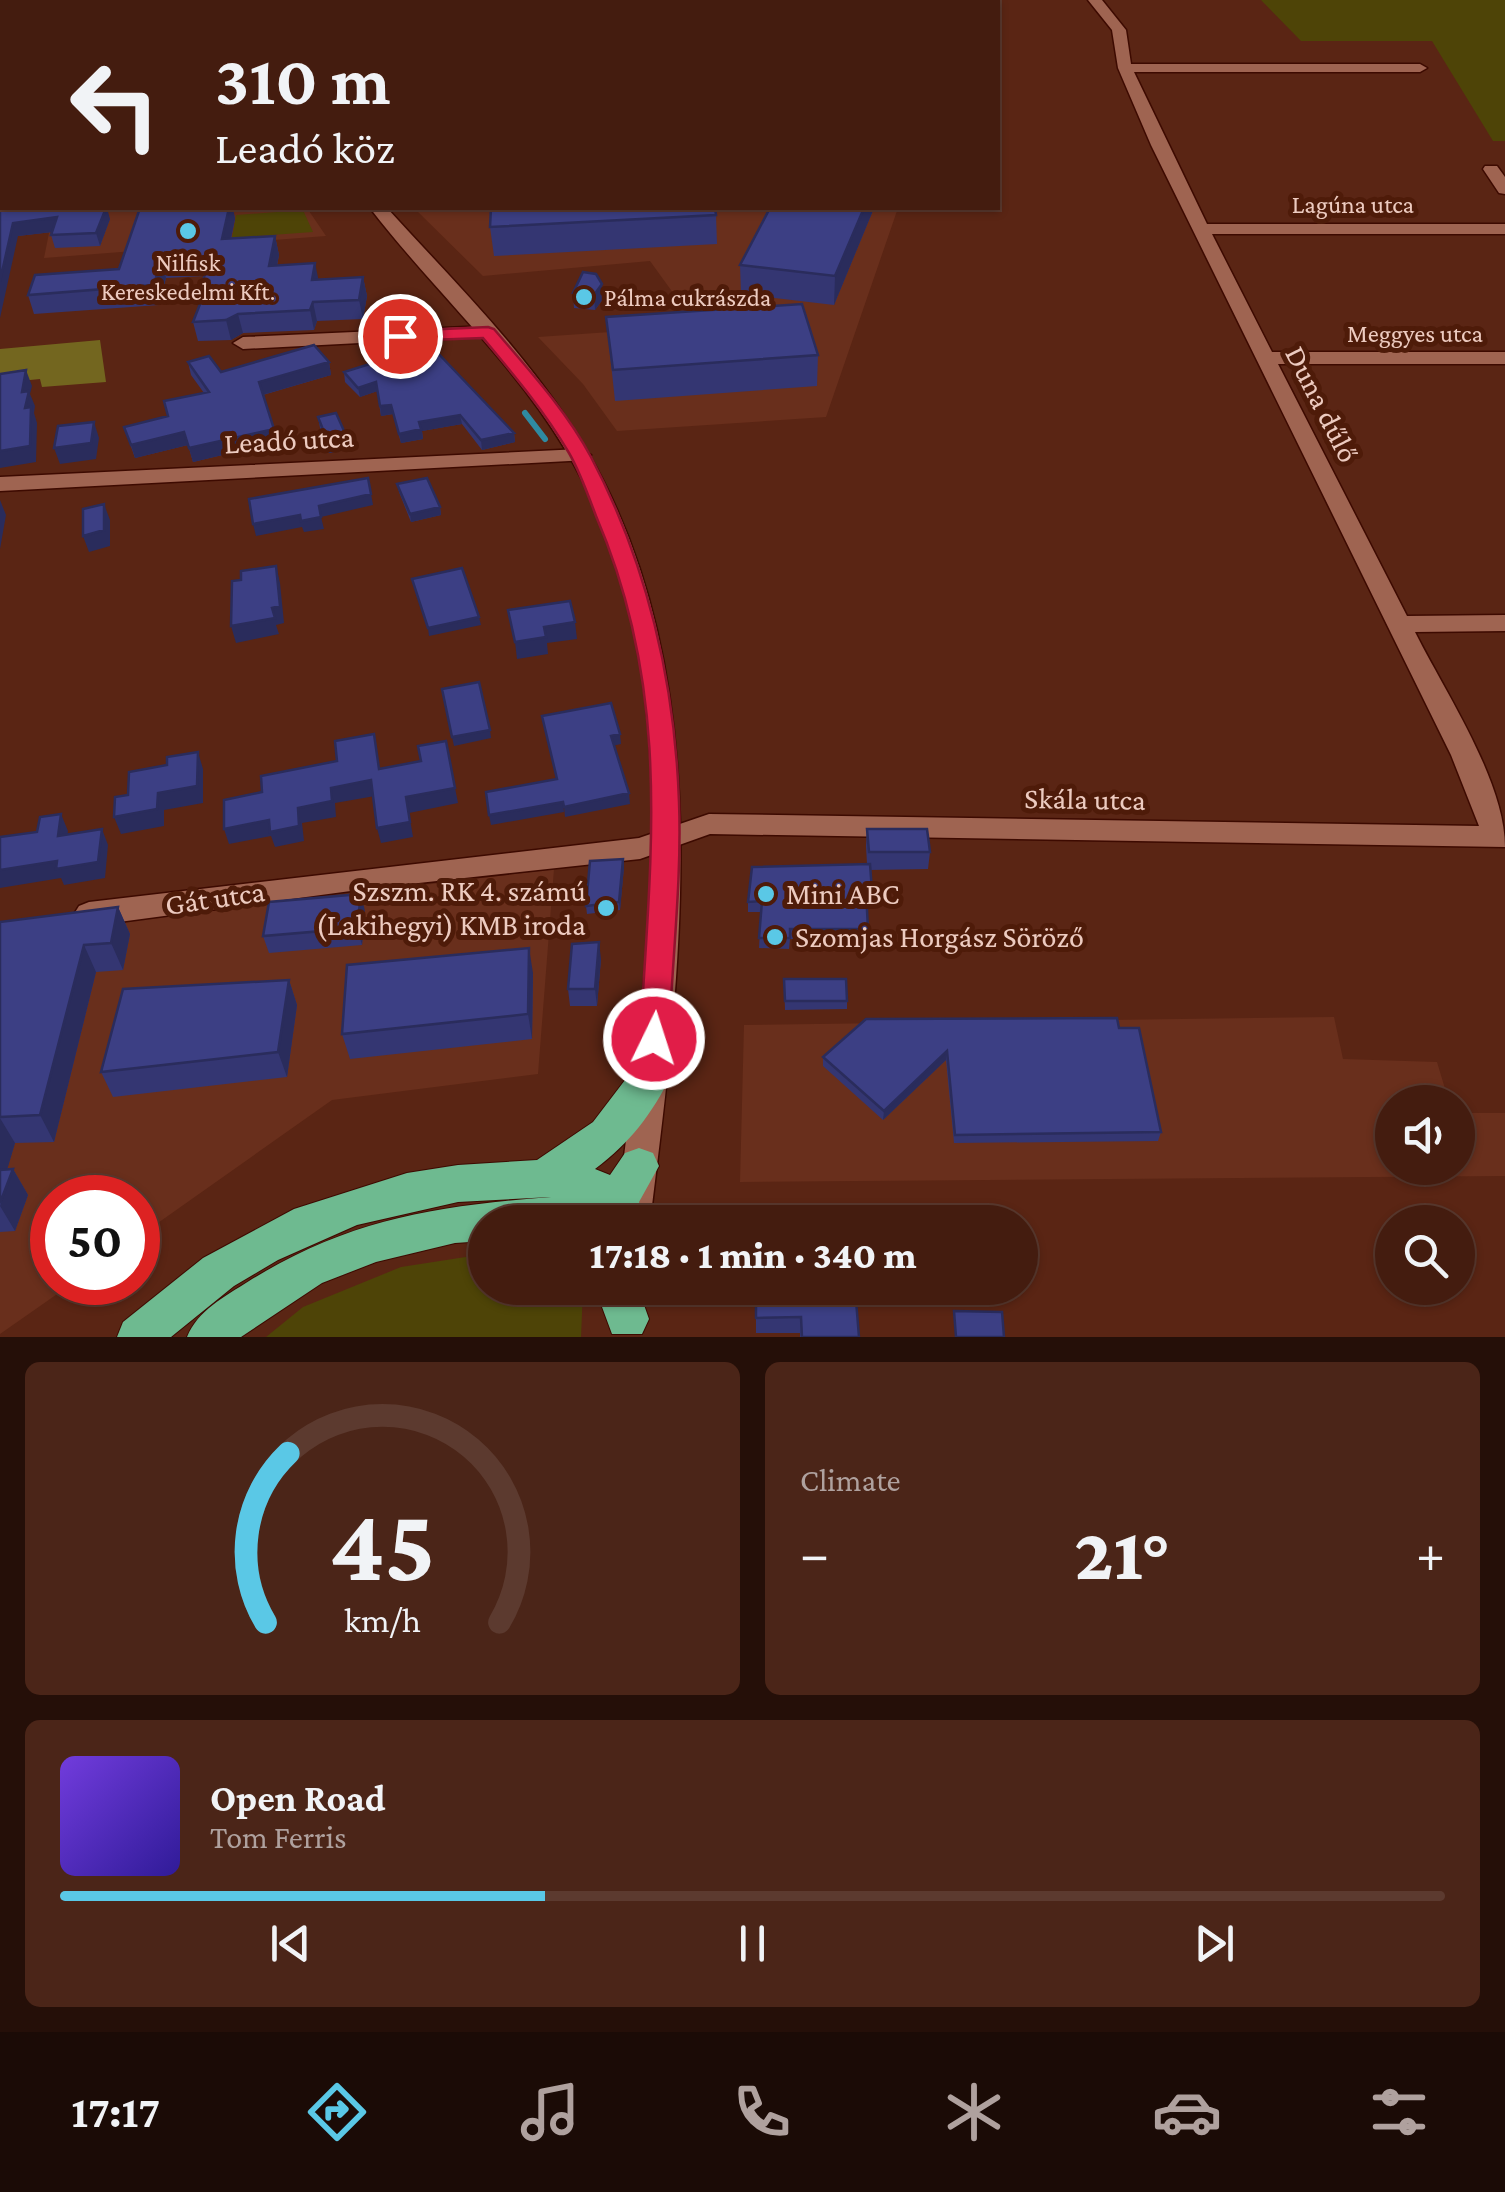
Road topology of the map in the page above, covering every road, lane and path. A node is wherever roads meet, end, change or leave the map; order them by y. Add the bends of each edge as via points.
1 (1095, 0) edge
2 (1126, 68) junction
3 (1420, 68) dead end
4 (1491, 169) dead end
5 (1505, 190) edge
6 (380, 210) edge
7 (1202, 228) junction
8 (1505, 230) edge
9 (488, 332) junction
10 (243, 342) dead end
11 (1265, 358) junction
12 (1505, 358) edge
13 (580, 455) junction
14 (0, 484) edge
15 (1505, 623) edge
16 (1399, 624) junction
17 (1501, 836) edge
18 (667, 838) junction
19 (59, 918) edge
20 (652, 1075) junction
21 (546, 1177) junction
22 (628, 1202) edge
23 (468, 1224) edge
24 (138, 1337) edge
25 (209, 1337) edge

1 - 2 street, Duna dűlő via 1119,30
2 - 3 street
2 - 7 street, Duna dűlő
4 - 5 street
6 - 9 street
7 - 8 street, Lagúna utca
7 - 11 street, Duna dűlő
9 - 10 street
9 - 13 street
11 - 12 street, Meggyes utca
11 - 16 street, Duna dűlő
13 - 14 street, Leadó utca
13 - 18 street via 626,562 647,636 658,695
15 - 16 street
16 - 17 street, Duna dűlő
17 - 18 street, Skála utca via 734,823
18 - 19 street, Gát utca via 640,848
18 - 20 street
20 - 21 highway via 625,1120 590,1152
20 - 22 street
21 - 22 highway via 586,1180
21 - 24 highway via 470,1180 327,1214 227,1266
23 - 25 highway via 376,1242 307,1269

